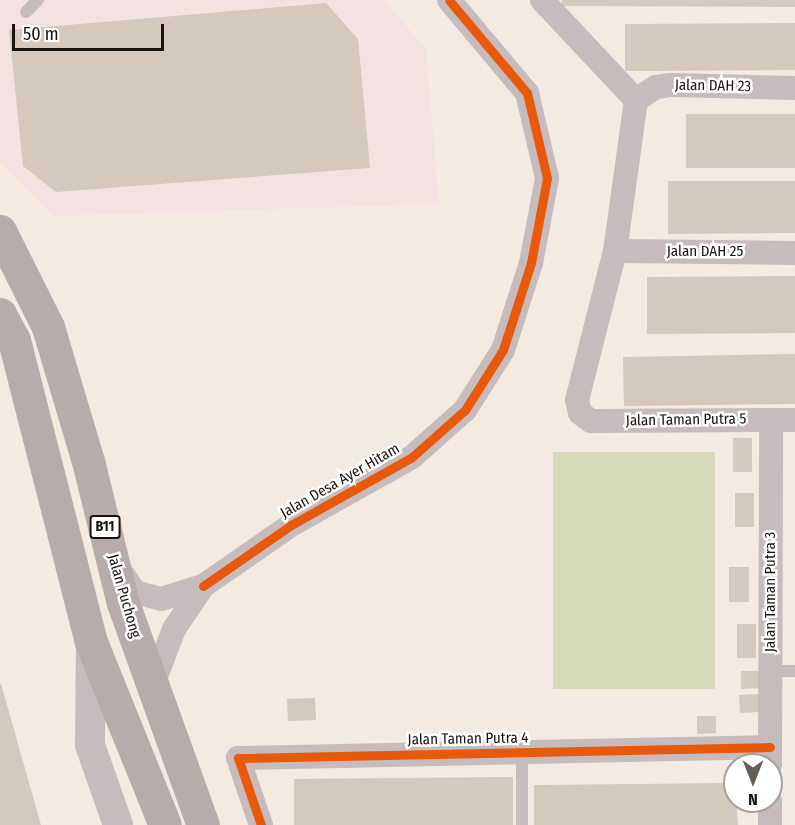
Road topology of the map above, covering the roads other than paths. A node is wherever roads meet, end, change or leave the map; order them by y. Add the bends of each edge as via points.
1 (38, 0) edge
2 (449, 0) edge
3 (542, 0) edge
4 (26, 12) dead end
5 (795, 88) edge
6 (636, 100) junction
7 (0, 231) edge
8 (615, 251) junction
9 (795, 253) edge
10 (0, 314) edge
11 (783, 420) edge
12 (113, 561) junction
13 (203, 586) junction
14 (91, 642) junction
15 (770, 671) junction
16 (795, 671) edge
17 (152, 687) junction
18 (522, 752) junction
19 (770, 753) edge
20 (723, 755) edge
21 (118, 825) edge
22 (165, 825) edge
23 (203, 825) edge
24 (261, 825) edge
25 (522, 825) edge

1 - 4 lane
2 - 13 street, Jalan Desa Ayer Hitam via 527,93 547,178 531,263 503,350 465,410 412,457 291,525
3 - 6 street
5 - 6 street, Jalan DAH 23 via 656,87
6 - 8 street
7 - 12 main road, Jalan Puchong / B11 via 48,327
8 - 9 street, Jalan DAH 25
8 - 11 street, Jalan Taman Putra 5 via 577,400 580,413 591,421
10 - 14 main road via 14,340
11 - 15 street, Jalan Taman Putra 3
12 - 13 street, Jalan Desa Ayer Hitam via 135,592 161,599
12 - 17 main road, Jalan Puchong / B11
13 - 17 street, Jalan Desa Ayer Hitam via 174,629
14 - 21 street via 90,745
14 - 22 main road
15 - 16 lane
15 - 19 street, Jalan Taman Putra 3
17 - 23 main road, Jalan Puchong / B11
18 - 20 street, Jalan Taman Putra 4
18 - 24 street, Jalan Taman Putra 4 via 238,758
18 - 25 lane

